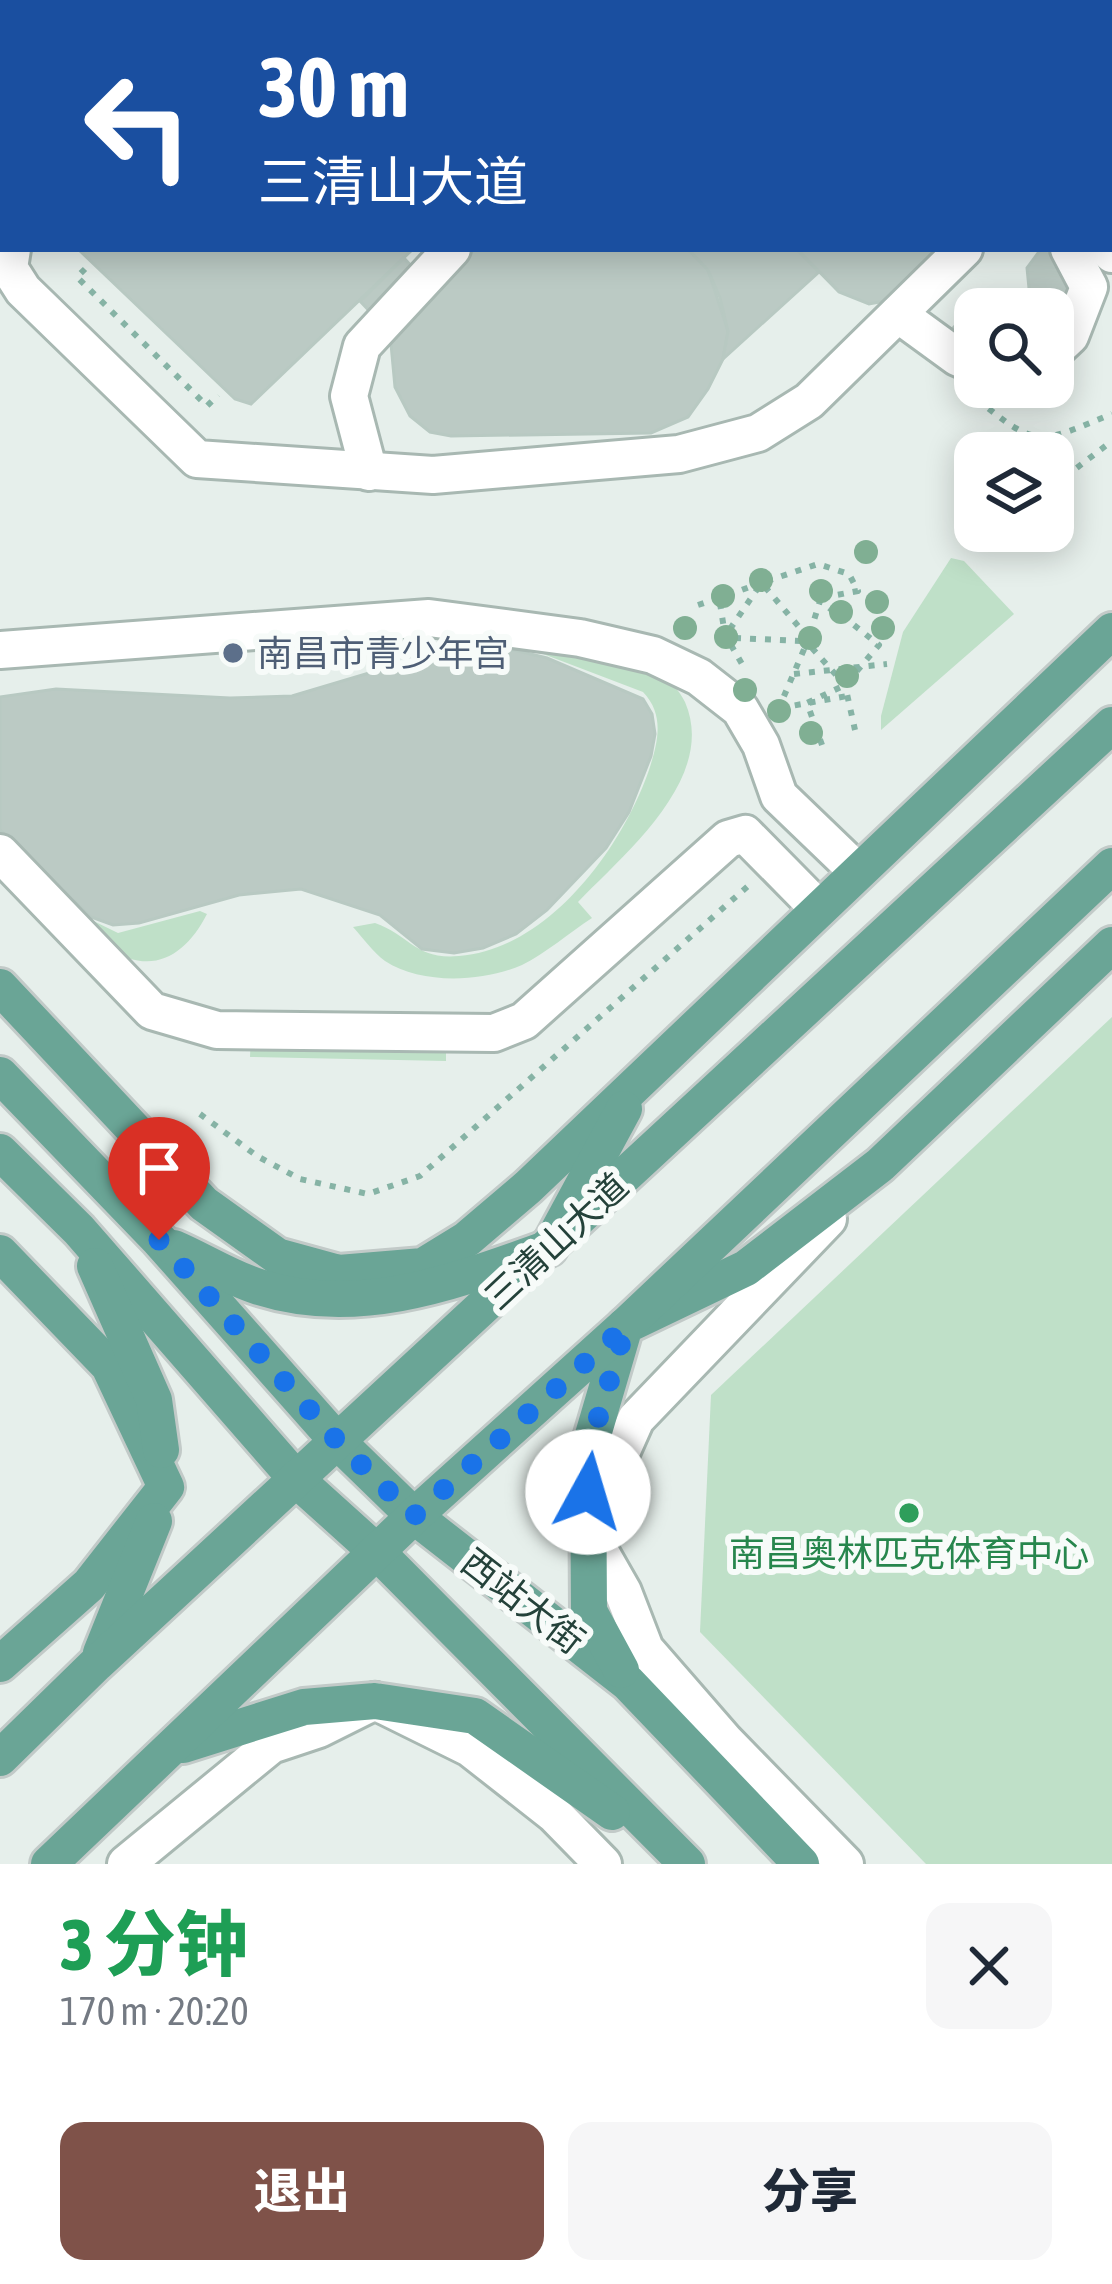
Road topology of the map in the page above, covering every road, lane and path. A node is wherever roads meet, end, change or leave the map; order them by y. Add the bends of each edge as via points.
1 (12, 252) edge
2 (449, 252) edge
3 (961, 252) edge
4 (1071, 252) edge
5 (85, 269) dead end
6 (898, 314) junction
7 (1074, 325) edge
8 (954, 355) edge
9 (218, 395) dead end
10 (996, 408) edge
11 (1112, 414) edge
12 (1016, 432) edge
13 (1063, 432) edge
14 (1112, 441) edge
15 (1074, 469) edge
16 (369, 472) junction
17 (761, 585) junction
18 (823, 599) junction
19 (718, 601) junction
20 (698, 605) dead end
21 (727, 629) junction
22 (1112, 631) edge
23 (733, 641) junction
24 (807, 641) junction
25 (0, 650) edge
26 (887, 664) dead end
27 (860, 667) junction
28 (831, 670) junction
29 (794, 674) junction
30 (753, 682) dead end
31 (845, 686) junction
32 (848, 696) junction
33 (764, 700) dead end
34 (807, 703) junction
35 (779, 708) junction
36 (1112, 725) edge
37 (855, 730) dead end
38 (822, 746) dead end
39 (0, 853) edge
40 (773, 863) junction
41 (1112, 866) edge
42 (857, 871) junction
43 (818, 908) junction
44 (1112, 945) edge
45 (0, 987) edge
46 (643, 1074) junction
47 (0, 1075) edge
48 (200, 1114) dead end
49 (0, 1152) edge
50 (880, 1165) junction
51 (79, 1230) junction
52 (159, 1240) junction
53 (549, 1248) junction
54 (0, 1253) edge
55 (626, 1326) junction
56 (339, 1443) junction
57 (298, 1480) junction
58 (166, 1487) junction
59 (414, 1516) junction
60 (587, 1528) junction
61 (378, 1553) junction
62 (0, 1664) edge
63 (96, 1664) junction
64 (628, 1684) junction
65 (375, 1701) junction
66 (174, 1748) junction
67 (0, 1757) edge
68 (117, 1802) junction
69 (49, 1864) edge
70 (89, 1864) edge
71 (126, 1864) edge
72 (603, 1864) edge
73 (686, 1864) edge
74 (801, 1864) edge
75 (845, 1864) edge

1 - 16 street via 9,268 23,290 197,460
2 - 16 street via 362,346 349,396
3 - 6 street
4 - 7 street via 1089,286
5 - 9 path via 77,277 207,406
6 - 8 street
6 - 16 street via 809,401 758,433 680,454 433,475
10 - 12 path
11 - 13 path
14 - 15 path
17 - 18 path via 818,564 849,574 858,591
17 - 19 path via 721,591
17 - 21 path
17 - 24 path
18 - 24 path
18 - 27 path via 834,611 843,606 845,618 879,645
19 - 20 path
19 - 21 path
21 - 23 path
21 - 23 path via 719,640
22 - 42 main road
23 - 24 path
23 - 30 path
24 - 28 path
24 - 29 path
25 - 42 street via 429,618 653,655 700,676 740,709 779,796
26 - 27 path
27 - 28 path
27 - 31 path
28 - 29 path
28 - 31 path
29 - 35 path
31 - 32 path
31 - 34 path
32 - 34 path
32 - 37 path
33 - 35 path via 774,718
34 - 35 path
34 - 38 path
36 - 53 main road, 三清山大道
39 - 40 street via 152,1011 217,1030 445,1035 494,1033 524,1021 728,839 745,834
40 - 43 street
40 - 48 path via 420,1176 368,1194 300,1180
41 - 55 main road
42 - 43 main road
43 - 46 main road
44 - 50 main road
45 - 46 main road via 204,1204 277,1256 339,1274 423,1266 467,1239
46 - 53 main road
47 - 52 main road, 西站大街
49 - 51 main road, 西站大街
50 - 55 main road via 746,1268
50 - 60 street via 637,1419
51 - 57 main road, 西站大街
51 - 58 main road via 154,1400
52 - 53 main road via 260,1287 347,1301 439,1288
52 - 56 main road, 西站大街
53 - 56 main road, 三清山大道
54 - 58 main road via 109,1366
55 - 59 main road
55 - 60 main road via 588,1452
56 - 57 main road, 三清山大道
56 - 59 main road, 西站大街
57 - 61 main road, 西站大街
57 - 63 main road, 三清山大道
58 - 62 main road via 89,1585
58 - 63 main road
59 - 61 main road
59 - 64 main road, 西站大街
60 - 64 main road via 589,1611
60 - 75 street via 645,1649
61 - 66 main road
61 - 73 main road, 西站大街
63 - 67 main road, 三清山大道
64 - 74 main road, 西站大街
65 - 66 main road via 304,1707
65 - 71 street via 271,1745
65 - 72 street via 470,1748
65 - 73 main road via 476,1716
66 - 68 main road
68 - 69 main road
68 - 70 main road

